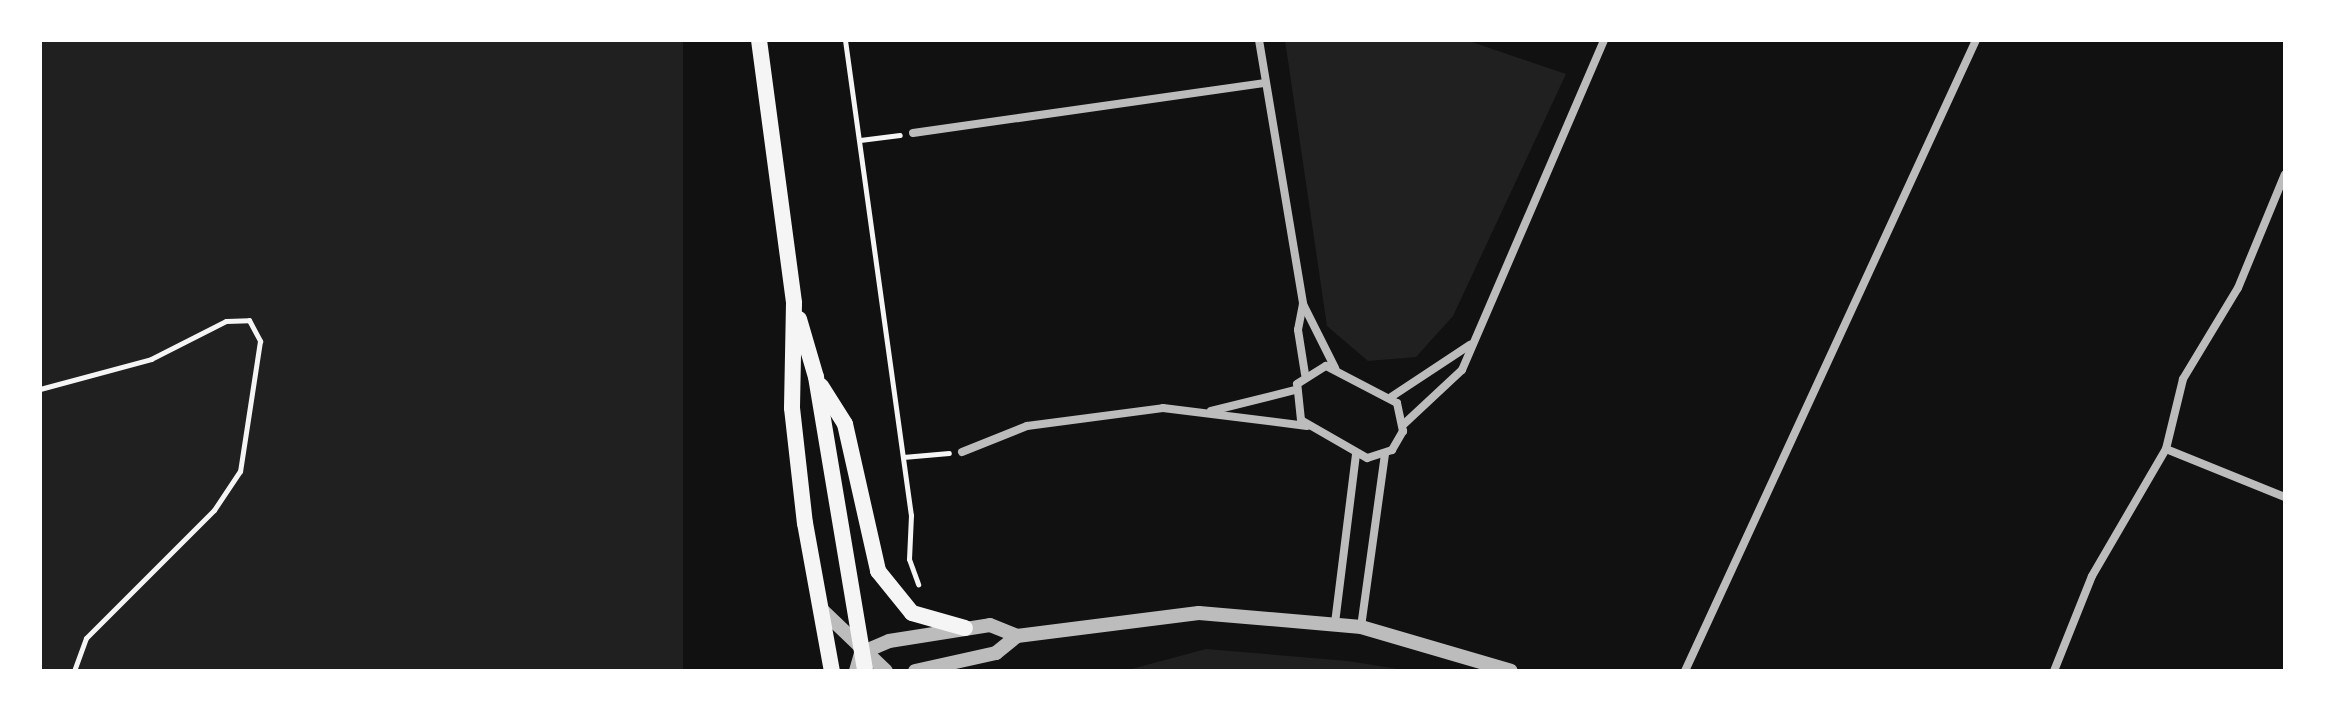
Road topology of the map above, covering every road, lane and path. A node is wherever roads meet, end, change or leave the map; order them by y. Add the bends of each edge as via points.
1 (759, 40) edge
2 (845, 40) edge
3 (1259, 40) edge
4 (1604, 40) edge
5 (1976, 40) edge
6 (1265, 83) junction
7 (913, 133) joint
8 (860, 140) junction
9 (2285, 174) edge
10 (794, 303) junction
11 (1303, 304) junction
12 (1471, 344) junction
13 (1335, 368) junction
14 (1305, 374) junction
15 (816, 377) junction
16 (40, 389) edge
17 (1295, 390) junction
18 (1391, 397) junction
19 (1211, 412) junction
20 (1404, 424) junction
21 (1307, 426) junction
22 (2166, 449) junction
23 (962, 452) joint
24 (1356, 454) junction
25 (1385, 454) junction
26 (903, 457) junction
27 (2285, 497) edge
28 (927, 595) dead end
29 (820, 608) junction
30 (1335, 623) junction
31 (1361, 627) junction
32 (965, 628) junction
33 (1017, 636) junction
34 (861, 653) junction
35 (1687, 670) edge
36 (74, 671) edge
37 (832, 671) edge
38 (856, 671) edge
39 (865, 671) edge
40 (886, 671) edge
41 (915, 671) edge
42 (1511, 671) edge
43 (2054, 671) edge

1 - 10 main road
2 - 8 path
3 - 6 street
4 - 12 street
5 - 35 street
6 - 7 street
6 - 11 street
7 - 8 path
8 - 26 path
9 - 22 street via 2238,288 2183,379
10 - 15 main road
10 - 29 main road via 792,408
11 - 13 street
11 - 14 street via 1298,330
12 - 18 street
12 - 20 street via 1462,370
13 - 14 street
13 - 18 street
14 - 17 street
15 - 32 main road via 845,424 878,571 912,613
15 - 34 main road
16 - 36 path via 151,359 226,321 249,320 260,341 240,471 214,510 86,638
17 - 19 street
17 - 21 street via 1297,413
18 - 20 street
19 - 21 street
19 - 23 street via 1163,408 1041,424
20 - 25 street
21 - 24 street
22 - 27 street
22 - 43 street via 2092,576
23 - 26 path
24 - 25 street
24 - 30 street
25 - 31 street
26 - 28 path via 909,559
29 - 34 street
29 - 37 main road
30 - 31 street
30 - 33 street via 1199,613
31 - 42 street
32 - 33 street via 990,625
32 - 34 street
33 - 41 street via 996,653
34 - 38 street
34 - 39 main road
34 - 40 street

